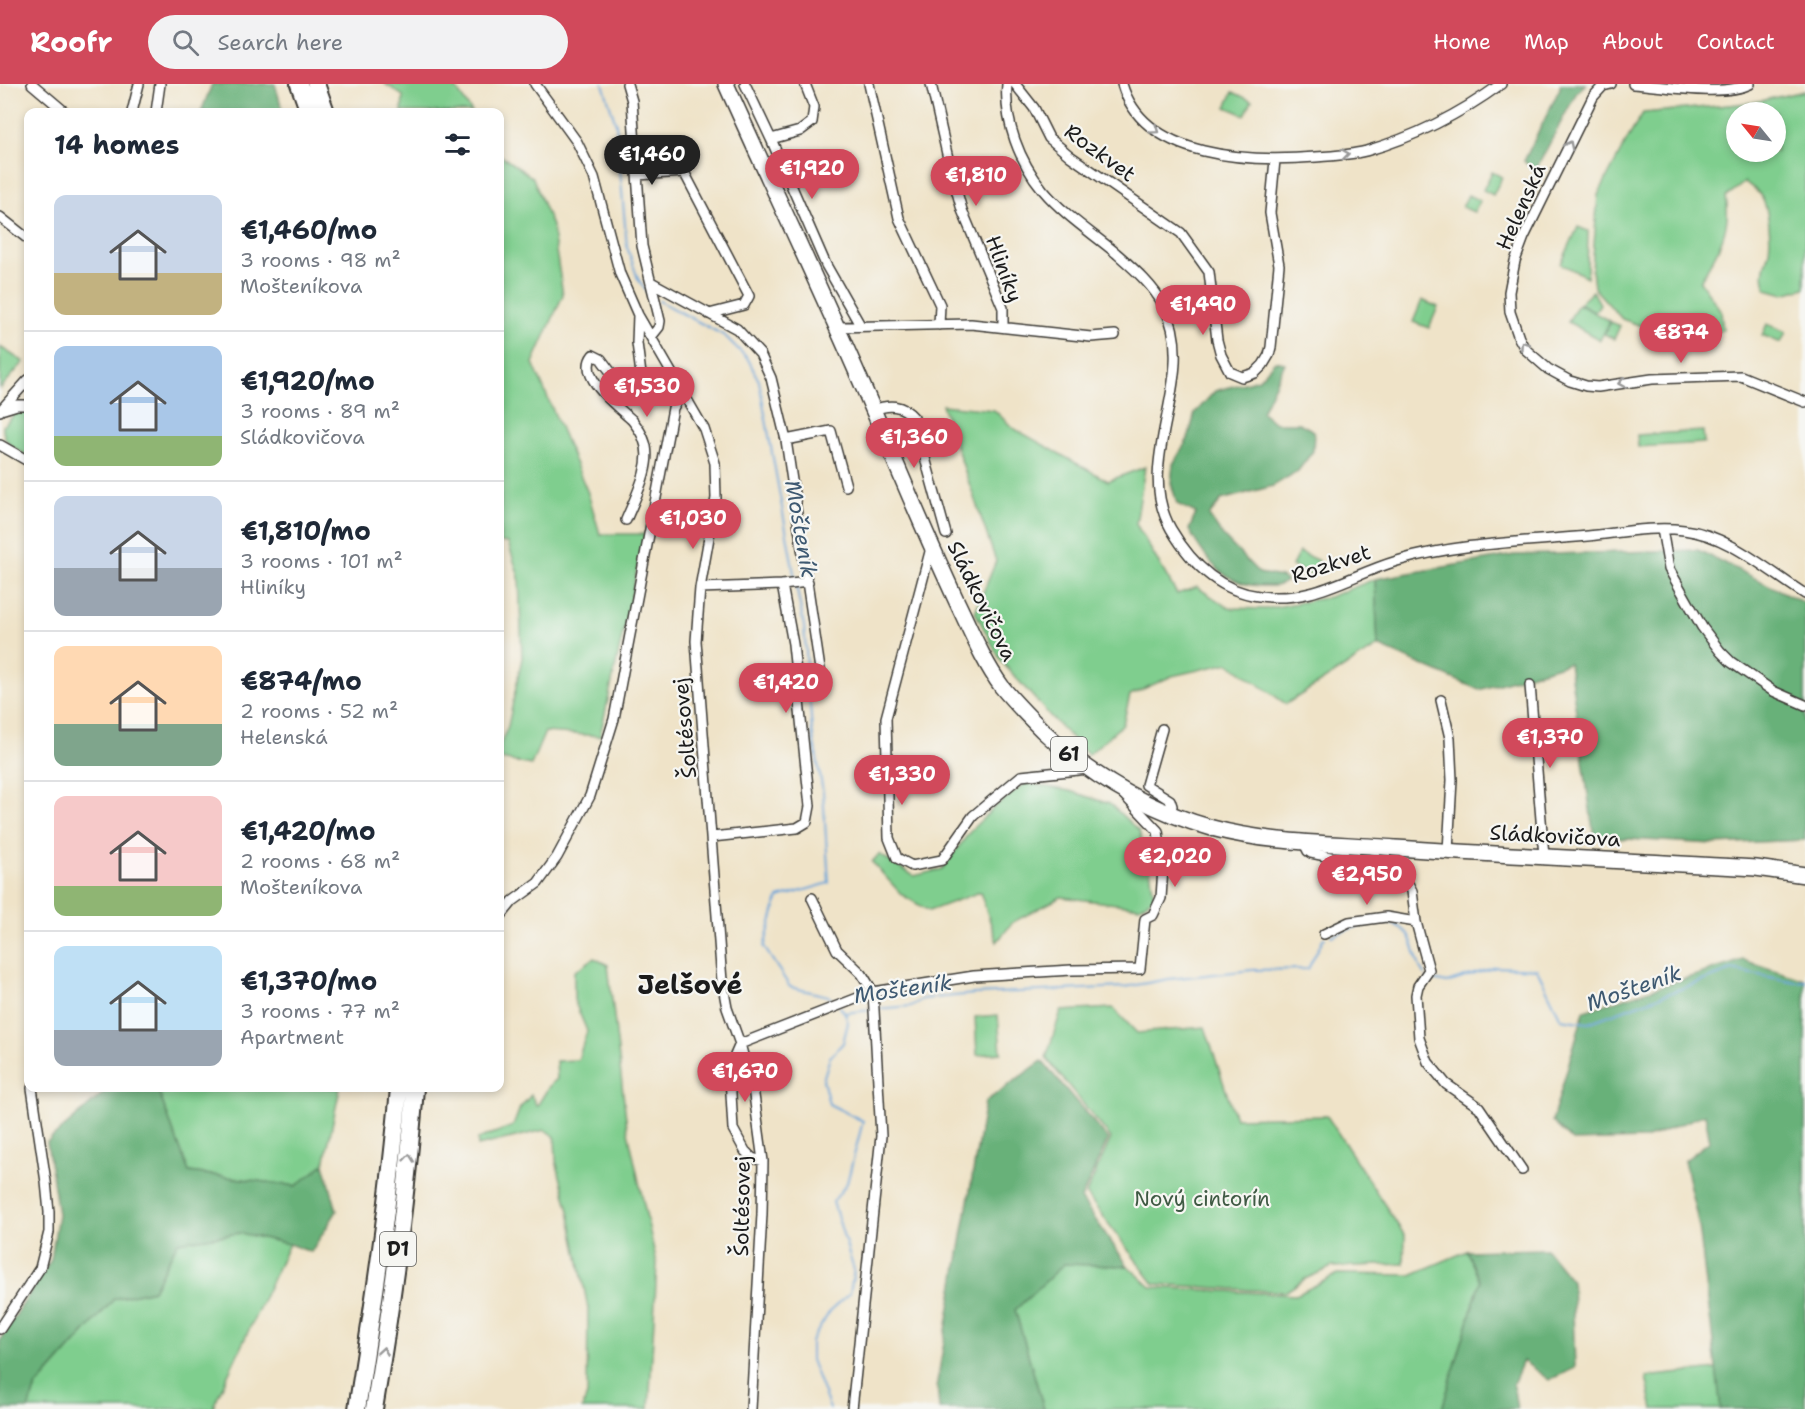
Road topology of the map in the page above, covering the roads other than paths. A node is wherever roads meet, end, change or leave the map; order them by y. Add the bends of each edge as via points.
1 (32, 84) edge
2 (139, 84) edge
3 (160, 84) edge
4 (535, 84) edge
5 (627, 84) edge
6 (726, 84) edge
7 (745, 84) edge
8 (805, 84) edge
9 (869, 84) edge
10 (931, 84) edge
11 (1007, 84) edge
12 (1015, 84) edge
13 (1122, 84) edge
14 (1501, 84) edge
15 (1611, 84) edge
16 (1633, 84) edge
17 (1750, 84) edge
18 (309, 89) edge
19 (60, 108) edge
20 (133, 108) edge
21 (157, 108) edge
22 (309, 108) edge
23 (323, 108) edge
24 (771, 140) junction
25 (1275, 160) junction
26 (637, 175) junction
27 (0, 217) edge
28 (24, 235) edge
29 (651, 282) junction
30 (709, 314) junction
31 (638, 315) junction
32 (939, 325) junction
33 (861, 326) junction
34 (836, 327) junction
35 (1003, 327) junction
36 (1115, 335) dead end
37 (651, 337) junction
38 (24, 384) edge
39 (682, 393) junction
40 (1805, 402) edge
41 (24, 405) edge
42 (0, 410) edge
43 (873, 410) junction
44 (786, 440) junction
45 (0, 445) edge
46 (24, 459) edge
47 (846, 486) dead end
48 (626, 520) dead end
49 (1662, 529) junction
50 (946, 534) dead end
51 (931, 547) junction
52 (795, 584) junction
53 (700, 588) junction
54 (1805, 594) edge
55 (821, 676) dead end
56 (1530, 685) dead end
57 (1441, 700) dead end
58 (1805, 705) edge
59 (1162, 729) dead end
60 (1088, 769) junction
61 (1121, 790) junction
62 (1169, 813) junction
63 (712, 837) junction
64 (1303, 841) junction
65 (1448, 851) junction
66 (1544, 856) junction
67 (1805, 874) edge
68 (812, 898) dead end
69 (504, 912) edge
70 (1416, 922) junction
71 (1324, 934) dead end
72 (873, 992) junction
73 (740, 1044) junction
74 (33, 1092) edge
75 (399, 1092) edge
76 (415, 1092) edge
77 (763, 1161) junction
78 (1522, 1170) dead end
79 (0, 1329) edge
80 (357, 1409) edge
81 (374, 1409) edge
82 (751, 1409) edge
83 (852, 1409) edge

1 - 19 street
2 - 20 street
3 - 21 street
4 - 31 street, Šoltésovej via 577,142 594,177 620,274
5 - 26 street via 632,101
6 - 34 main road, Sládkovičova / 61
7 - 24 street
8 - 24 street via 814,107 812,122
9 - 32 street via 899,218 940,305
10 - 35 street, Hliníky via 962,210 1004,308
11 - 49 street, Rozkvet via 1009,118 1030,172 1044,191 1132,267 1165,307 1171,324 1175,367 1160,454 1163,512 1179,542 1215,580 1257,596 1290,597 1337,585 1399,560 1446,550
12 - 25 street, Rozkvet via 1034,108 1049,138 1181,233 1209,272 1221,355 1230,372 1242,377 1263,365 1271,347 1279,266 1270,213
13 -> 25 street via 1136,112 1151,128 1170,139 1221,154
25 -> 14 street via 1358,153 1392,142 1443,121
40 -> 15 street, Helenská via 1741,376 1586,386 1548,369 1522,344 1509,301 1519,251 1593,97 1603,86
16 - 17 street via 1712,89
18 - 22 highway
18 - 23 highway
24 - 33 street via 826,265
26 - 29 street via 642,246
26 - 30 street via 684,172 749,296 744,305
27 - 28 street
29 - 30 street
29 - 37 street via 660,321
30 - 44 street via 737,329 760,354 771,378
31 - 37 street, Šoltésovej
31 - 48 street via 636,344 643,390 634,396 625,392 601,359 593,355 588,370 604,396 634,422 645,441 643,478
32 - 33 street, Hliníky
32 - 35 street, Hliníky
33 - 34 street, Hliníky
34 - 43 main road, Sládkovičova / 61
35 - 36 street, Hliníky via 1091,337
37 - 39 street, Šoltésovej
38 - 42 street
39 - 53 street, Šoltésovej via 704,429 715,463 716,498
39 - 69 street via 673,408 614,719 590,796 538,883
41 - 42 street
43 - 50 street, Sládkovičova via 891,405 901,407 914,418
43 - 51 main road, Sládkovičova / 61
44 - 47 street via 831,431
44 - 52 street
45 - 46 street
49 - 54 street, Rozkvet via 1686,530 1724,543
49 - 58 street via 1669,569 1720,651 1773,691
51 - 60 main road, Sládkovičova / 61 via 978,648 1000,685
51 - 60 street via 886,718 889,838 897,858 912,866 942,860 973,816 1021,776
52 - 53 street
52 - 55 street
52 - 63 street via 793,644 810,806 807,822 797,828
53 - 63 street, Šoltésovej via 696,641
56 - 66 street
57 - 65 street via 1452,770
59 - 62 street via 1146,785 1170,800
60 - 61 main road, Sládkovičova / 61
61 - 62 main road, Sládkovičova / 61
61 - 72 street via 1158,831 1163,868 1161,898 1153,915 1145,919 1140,969 974,976
62 - 64 main road, Sládkovičova / 61 via 1233,833
63 - 73 street, Šoltésovej via 722,981
64 - 65 main road, Sládkovičova / 61
64 - 70 street, Sládkovičova via 1311,853 1389,869 1405,878 1412,891
65 - 66 main road, Sládkovičova / 61
66 - 67 main road, Sládkovičova / 61
68 - 72 street via 837,950 862,974
70 - 71 street via 1386,917 1348,922
70 - 78 street, Sládkovičova via 1429,970 1416,995 1419,1038 1428,1062 1446,1084 1479,1107
72 - 73 street
72 - 83 street via 881,1136
73 - 77 street, Šoltésovej via 756,1107
73 - 77 street via 730,1076 733,1129 745,1151
74 - 79 street via 49,1232 40,1268
75 - 80 highway, D1 via 379,1271
81 -> 76 highway, D1 via 405,1196
77 - 82 street, Šoltésovej

